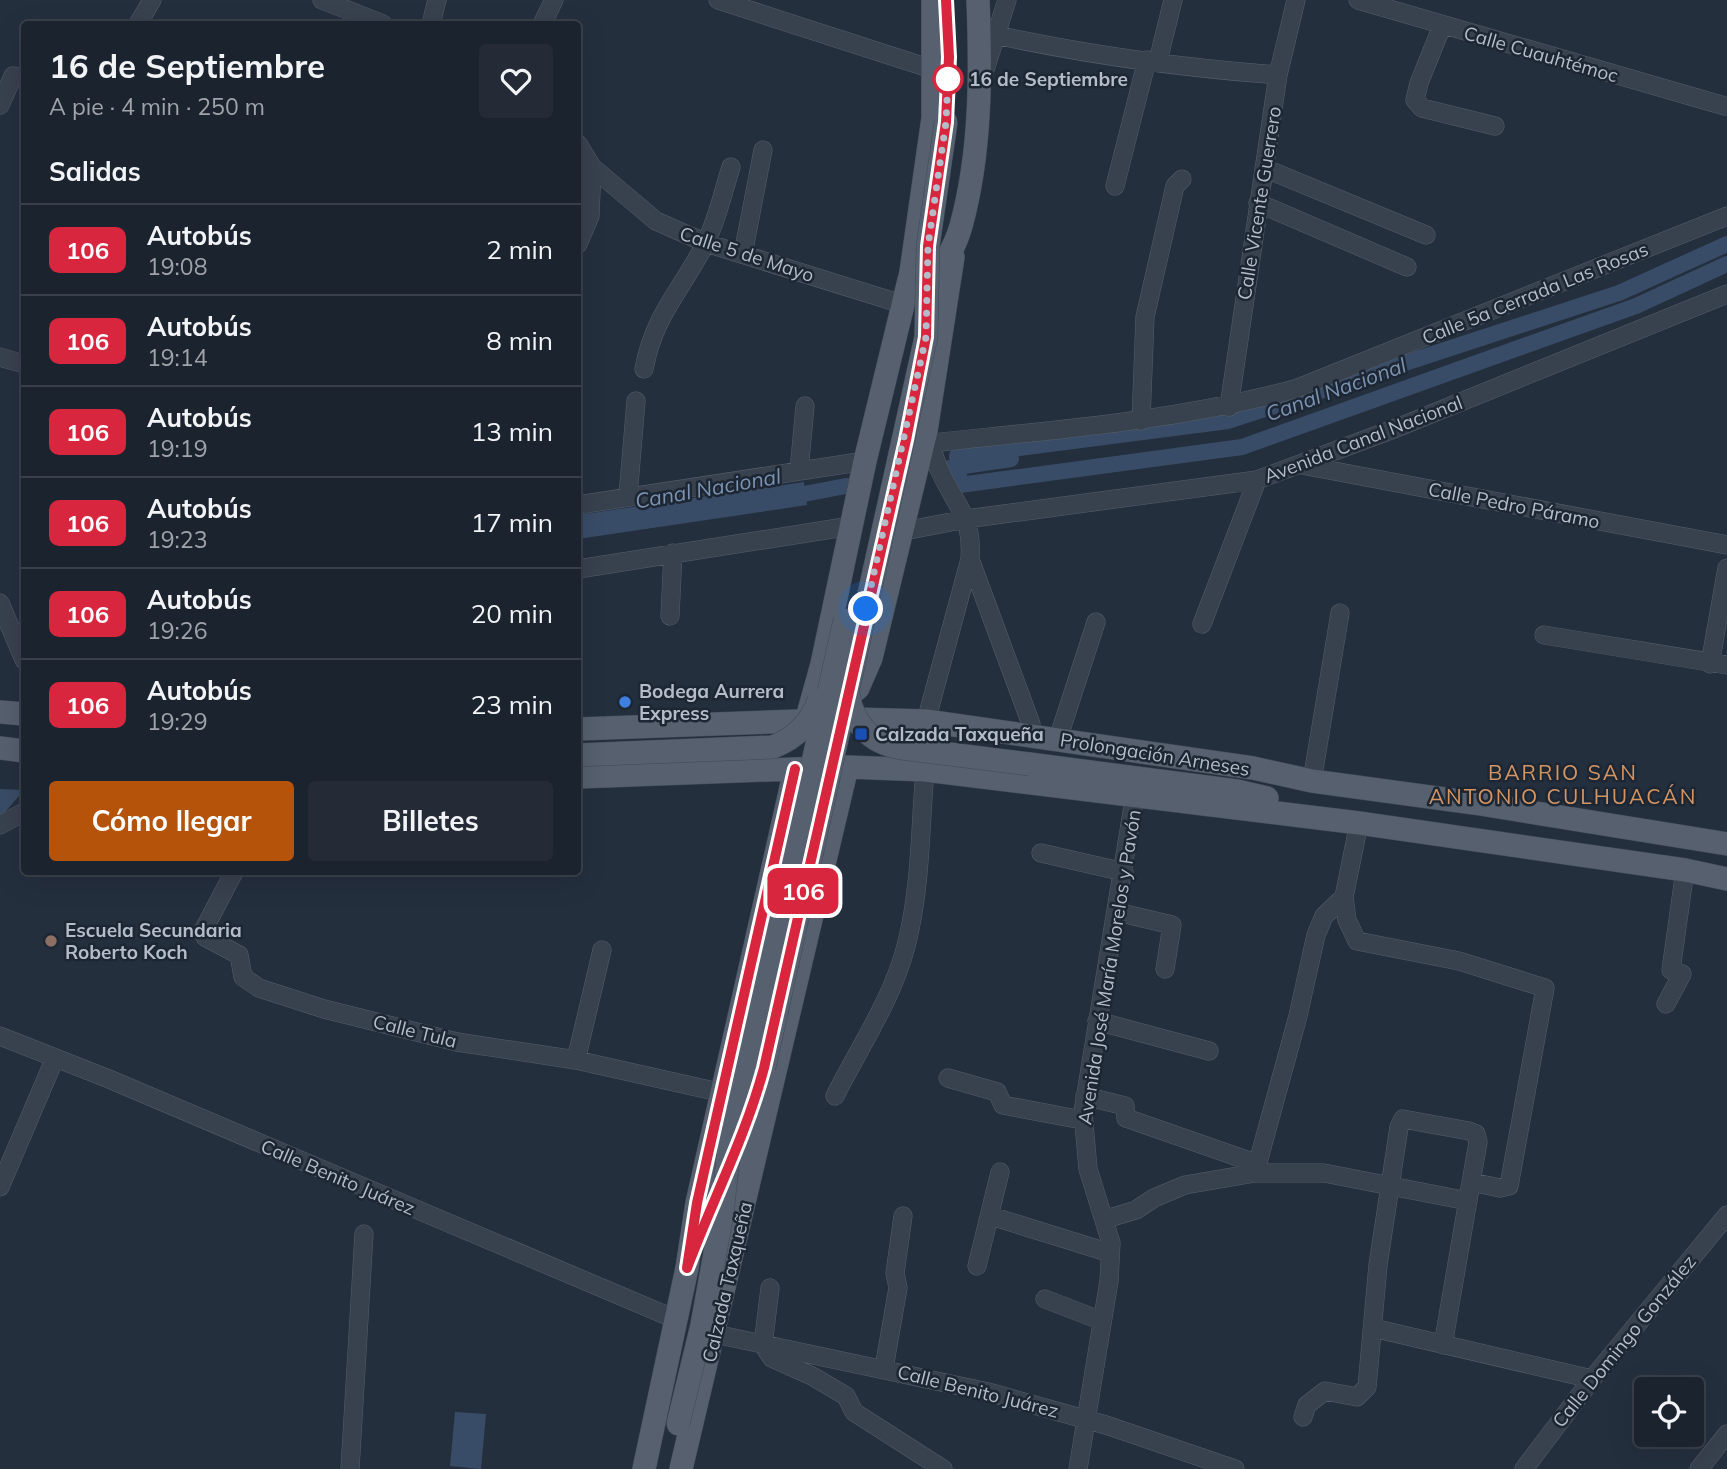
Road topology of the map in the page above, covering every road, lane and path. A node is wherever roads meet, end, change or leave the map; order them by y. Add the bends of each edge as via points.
1 (152, 0) edge
2 (322, 0) edge
3 (437, 0) edge
4 (555, 0) edge
5 (718, 0) edge
6 (933, 0) edge
7 (946, 0) edge
8 (978, 0) edge
9 (1007, 0) edge
10 (1173, 0) edge
11 (1296, 0) edge
12 (1369, 2) edge
13 (345, 18) edge
14 (140, 21) edge
15 (364, 21) edge
16 (432, 21) edge
17 (544, 21) edge
18 (1442, 26) junction
19 (996, 35) junction
20 (1153, 60) junction
21 (935, 70) junction
22 (1278, 75) junction
23 (21, 77) edge
24 (980, 87) junction
25 (0, 105) edge
26 (1726, 106) edge
27 (1494, 126) dead end
28 (581, 149) edge
29 (763, 150) dead end
30 (592, 167) junction
31 (731, 167) dead end
32 (1264, 167) junction
33 (1182, 179) dead end
34 (1115, 186) dead end
35 (1258, 203) junction
36 (1727, 216) edge
37 (1426, 235) dead end
38 (581, 237) edge
39 (706, 243) junction
40 (955, 245) junction
41 (743, 254) junction
42 (1408, 267) dead end
43 (1727, 294) edge
44 (905, 304) junction
45 (0, 357) edge
46 (21, 363) edge
47 (644, 369) dead end
48 (636, 401) dead end
49 (805, 406) dead end
50 (1228, 407) junction
51 (1141, 421) junction
52 (929, 437) junction
53 (864, 461) junction
54 (1302, 465) junction
55 (799, 471) junction
56 (1257, 480) junction
57 (628, 496) junction
58 (581, 504) edge
59 (966, 519) junction
60 (851, 526) junction
61 (900, 532) junction
62 (1727, 545) edge
63 (673, 553) junction
64 (970, 559) junction
65 (581, 568) edge
66 (1727, 568) edge
67 (0, 603) edge
68 (1340, 613) dead end
69 (670, 616) dead end
70 (845, 620) junction
71 (1096, 622) dead end
72 (1202, 624) dead end
73 (18, 629) edge
74 (1544, 635) dead end
75 (825, 645) junction
76 (871, 658) junction
77 (1719, 665) edge
78 (849, 682) junction
79 (0, 712) edge
80 (21, 714) edge
81 (854, 719) junction
82 (806, 721) junction
83 (926, 721) junction
84 (1031, 724) dead end
85 (581, 729) edge
86 (1058, 739) junction
87 (0, 748) edge
88 (21, 751) edge
89 (581, 755) edge
90 (847, 767) junction
91 (795, 769) junction
92 (925, 769) junction
93 (581, 777) edge
94 (1312, 781) junction
95 (1135, 794) junction
96 (21, 814) edge
97 (1330, 819) junction
98 (1359, 823) junction
99 (0, 825) edge
100 (782, 830) junction
101 (832, 835) junction
102 (1727, 844) edge
103 (1041, 853) dead end
104 (1685, 870) junction
105 (1124, 872) junction
106 (232, 875) edge
107 (1727, 879) edge
108 (1344, 897) junction
109 (1117, 912) junction
110 (602, 950) dead end
111 (1165, 969) dead end
112 (1666, 1004) dead end
113 (1097, 1021) junction
114 (0, 1036) edge
115 (1209, 1051) dead end
116 (55, 1058) junction
117 (576, 1060) junction
118 (948, 1078) dead end
119 (723, 1093) junction
120 (835, 1096) dead end
121 (1086, 1096) junction
122 (1082, 1120) junction
123 (7, 1154) edge
124 (1256, 1168) junction
125 (1000, 1172) dead end
126 (1471, 1182) junction
127 (1389, 1185) junction
128 (0, 1187) edge
129 (1468, 1201) junction
130 (1727, 1215) edge
131 (903, 1216) dead end
132 (991, 1216) junction
133 (1106, 1219) junction
134 (364, 1234) dead end
135 (1110, 1253) junction
136 (977, 1266) dead end
137 (687, 1268) junction
138 (770, 1288) dead end
139 (1045, 1300) dead end
140 (675, 1319) junction
141 (1102, 1321) junction
142 (1373, 1328) junction
143 (715, 1334) junction
144 (763, 1345) junction
145 (1443, 1345) junction
146 (884, 1368) junction
147 (1592, 1378) junction
148 (1303, 1417) dead end
149 (1088, 1420) junction
150 (1727, 1434) edge
151 (350, 1469) edge
152 (644, 1469) edge
153 (667, 1469) edge
154 (681, 1469) edge
155 (943, 1469) edge
156 (1077, 1469) edge
157 (1235, 1469) edge
158 (1524, 1469) edge
159 (1699, 1469) edge

1 - 14 street
2 - 13 street
3 - 16 street
4 - 17 street
5 - 21 street
6 - 21 main road
7 - 78 main road, Calzada Taxqueña, bridge via 946,122 928,246 926,337
8 - 24 main road, Calzada Taxqueña
9 - 19 street
10 - 20 street
11 - 22 street, Calle Vicente Guerrero
12 - 18 street, Calle Cuauhtémoc
13 - 15 street
18 - 26 street, Calle Cuauhtémoc
18 - 27 street via 1415,100 1422,108
19 - 20 street
19 - 24 street
20 - 22 street via 1206,70
20 - 34 street
21 - 44 main road via 933,118
22 - 32 street, Calle Vicente Guerrero
23 - 25 street via 13,76
24 - 40 main road, Calzada Taxqueña via 969,186
28 - 30 street, Calle 5 de Mayo
29 - 41 street
30 - 38 street via 590,216
30 - 39 street, Calle 5 de Mayo via 656,221
31 - 39 street
32 - 35 street, Calle Vicente Guerrero
32 - 37 street
33 - 51 street via 1175,186 1145,317
35 - 42 street
35 - 50 street, Calle Vicente Guerrero
36 - 50 street, Calle 5a Cerrada Las Rosas via 1330,376
39 - 41 street, Calle 5 de Mayo
39 - 47 street via 659,318
40 - 52 main road, Calzada Taxqueña
40 - 70 main road, Calzada Taxqueña via 912,330
41 - 44 street, Calle 5 de Mayo
43 - 54 street, Avenida Canal Nacional
44 - 53 main road
45 - 46 street
48 - 57 street
49 - 55 street
50 - 51 street, Calle 5a Cerrada Las Rosas
51 - 52 street, Calle 5a Cerrada Las Rosas
52 - 59 street via 939,470
52 - 61 main road, Calzada Taxqueña
53 - 55 street
53 - 60 main road
54 - 56 street, Avenida Canal Nacional
54 - 62 street, Calle Pedro Páramo
55 - 57 street
56 - 59 street, Avenida Canal Nacional
56 - 72 street
57 - 58 street
59 - 61 street, Avenida Canal Nacional
59 - 64 street
60 - 63 street
60 - 75 main road
61 - 76 main road, Calzada Taxqueña
63 - 65 street
63 - 69 street
64 - 83 street
64 - 84 street
66 - 77 street
67 - 73 street
68 - 94 street
70 - 89 main road, bridge via 814,713 782,744 763,750
70 - 153 main road, Calzada Taxqueña, bridge via 732,1121 705,1313
71 - 86 street
74 - 77 street
75 - 76 main road via 843,666
75 - 82 main road
76 - 81 main road, Calzada Taxqueña via 858,688 841,702 841,712
78 - 97 main road, bridge via 849,702 857,722 881,742 901,748 1237,791
78 - 137 main road, Calzada Taxqueña, bridge via 764,1068 748,1124
79 - 80 main road
81 - 82 main road, Prolongación Arneses
81 - 83 main road, Prolongación Arneses
82 - 85 main road, Prolongación Arneses
83 - 86 main road, Prolongación Arneses
86 - 94 main road, Prolongación Arneses
87 - 88 main road
90 - 91 main road, Prolongación Arneses
90 - 92 main road, Prolongación Arneses
90 - 101 main road, Calzada Taxqueña
91 - 93 main road, Prolongación Arneses
91 - 100 main road, Calzada Taxqueña
92 - 95 main road, Prolongación Arneses
92 - 120 street via 914,906 906,948
94 - 102 main road, Prolongación Arneses
95 - 97 main road, Prolongación Arneses
95 - 105 street, Avenida José María Morelos y Pavón
96 - 99 street
97 - 98 main road, Prolongación Arneses
98 - 104 main road, Prolongación Arneses
98 - 108 street
100 - 101 main road via 793,814 805,810 824,816
100 - 119 main road, Calzada Taxqueña
101 - 143 main road, Calzada Taxqueña
103 - 105 street
104 - 107 main road, Prolongación Arneses
104 - 112 street via 1671,971 1682,974
105 - 109 street, Avenida José María Morelos y Pavón
106 - 117 street, Calle Tula via 203,931 205,937 239,955 243,977 259,988 457,1042
108 - 124 street via 1324,916 1317,935
108 - 126 street via 1356,941 1459,961 1545,988 1509,1186
109 - 111 street via 1172,925
109 - 113 street, Avenida José María Morelos y Pavón
110 - 117 street
113 - 115 street
113 - 121 street, Avenida José María Morelos y Pavón
114 - 116 street, Calle Benito Juárez
116 - 123 street
116 - 140 street, Calle Benito Juárez
117 - 119 street, Calle Tula
118 - 122 street via 997,1092 1003,1105
119 - 137 main road, Calzada Taxqueña
121 - 122 street, Avenida José María Morelos y Pavón
121 - 124 street via 1125,1107 1126,1118
122 - 133 street, Avenida José María Morelos y Pavón via 1095,1199
123 - 128 street
124 - 127 street via 1324,1173
124 - 133 street via 1185,1185 1136,1210
125 - 132 street
126 - 127 street via 1476,1134 1403,1119
126 - 129 street
127 - 129 street
127 - 142 street
129 - 145 street
130 - 147 street, Calle Domingo González
131 - 146 street via 895,1273 898,1288
132 - 135 street
132 - 136 street
133 - 135 street, Avenida José María Morelos y Pavón
134 - 151 street
135 - 141 street, Avenida José María Morelos y Pavón
137 - 140 main road, Calzada Taxqueña
138 - 144 street
139 - 141 street
140 - 152 main road, Calzada Taxqueña
141 - 149 street, Avenida José María Morelos y Pavón
142 - 145 street
142 - 148 street via 1363,1393 1357,1397 1325,1391 1307,1405
143 - 144 street, Calle Benito Juárez
143 - 154 main road, Calzada Taxqueña
144 - 146 street, Calle Benito Juárez
144 - 155 street via 772,1358 846,1396 854,1412
145 - 147 street
146 - 149 street, Calle Benito Juárez
147 - 158 street, Calle Domingo González
149 - 156 street, Avenida José María Morelos y Pavón
149 - 157 street, Calle Benito Juárez
150 - 159 street

